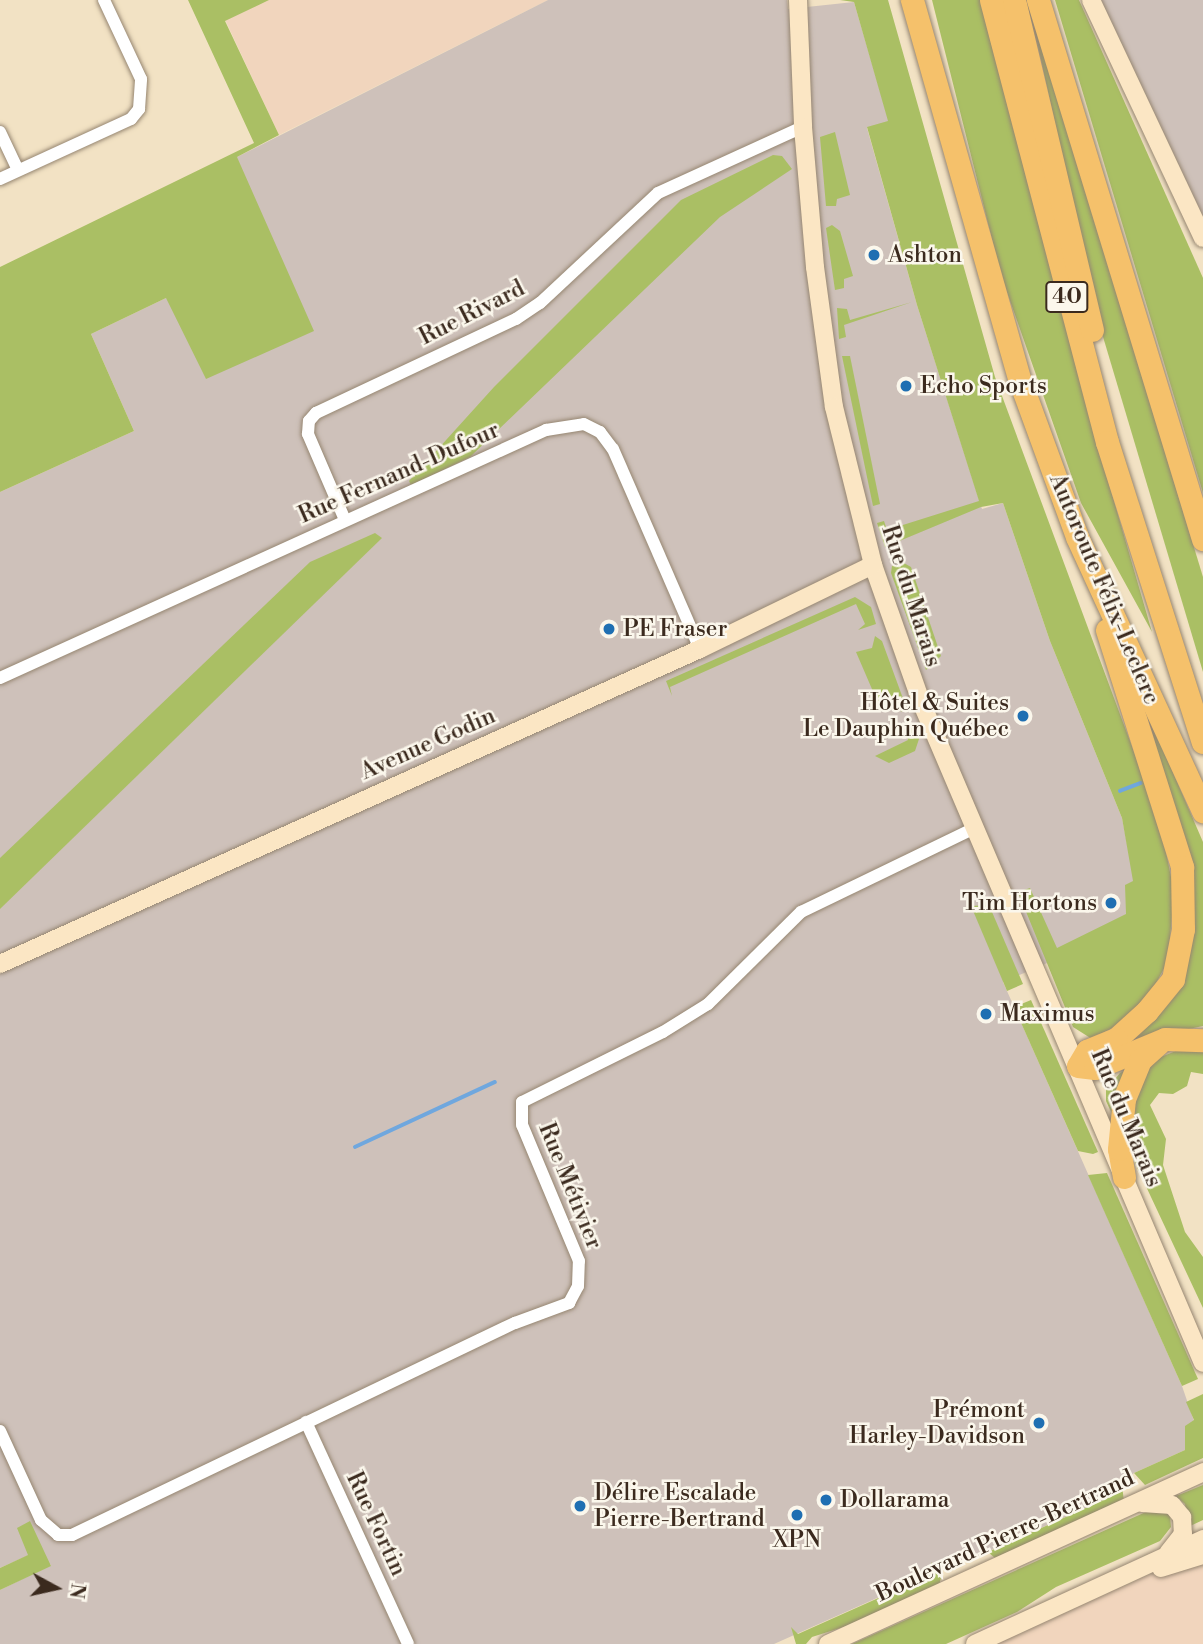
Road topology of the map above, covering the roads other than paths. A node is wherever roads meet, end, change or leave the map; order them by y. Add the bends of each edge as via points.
1 (104, 0) edge
2 (798, 0) edge
3 (912, 0) edge
4 (990, 0) edge
5 (1014, 0) edge
6 (1038, 0) edge
7 (1091, 0) edge
8 (803, 127) junction
9 (0, 132) edge
10 (18, 170) junction
11 (0, 179) edge
12 (1203, 239) edge
13 (345, 520) junction
14 (1077, 537) junction
15 (1203, 539) edge
16 (873, 565) junction
17 (1155, 591) junction
18 (700, 649) junction
19 (0, 678) edge
20 (1203, 742) edge
21 (1203, 811) edge
22 (975, 828) junction
23 (0, 964) edge
24 (1165, 1039) junction
25 (1203, 1040) edge
26 (1077, 1066) junction
27 (1124, 1177) junction
28 (1198, 1346) edge
29 (1203, 1363) edge
30 (306, 1422) junction
31 (0, 1432) edge
32 (1203, 1472) edge
33 (1136, 1503) junction
34 (1203, 1539) edge
35 (1165, 1555) junction
36 (1203, 1555) edge
37 (1091, 1590) junction
38 (408, 1644) edge
39 (828, 1644) edge
40 (975, 1644) edge

1 - 10 street via 141,79 139,109 131,119
2 - 8 street, Rue du Marais
3 - 14 highway, Autoroute Félix-Leclerc via 989,281
4 - 17 highway, Autoroute Félix-Leclerc / 40 via 1107,442
5 - 17 highway
6 - 15 highway
7 - 12 street
8 - 13 street, Rue Rivard via 658,192 540,303 516,319 316,413 309,421 308,434
8 - 16 street, Rue du Marais via 834,407
9 - 10 street
10 - 11 street
13 - 18 street, Rue Fernand-Dufour via 546,430 584,424 600,432 613,449
13 - 19 street, Rue Fernand-Dufour
14 - 21 highway, Autoroute Félix-Leclerc
14 - 26 highway via 1182,867 1183,929 1173,979 1147,1012 1116,1039 1087,1051
16 - 18 street, Avenue Godin
16 - 22 street, Rue du Marais via 918,693
17 - 20 highway, Autoroute Félix-Leclerc / 40
18 - 23 street, Avenue Godin
22 - 26 street, Rue du Marais
22 - 30 street, Rue Métivier via 801,912 708,1004 663,1032 522,1102 522,1125 579,1261 581,1275 569,1303
24 - 25 highway
24 - 26 highway via 1095,1068
24 - 27 highway via 1140,1060 1124,1099 1119,1149
26 - 27 street, Rue du Marais
27 - 28 street, Rue du Marais
28 - 29 street, Rue du Marais
30 - 31 street, Rue Métivier via 72,1535 58,1535 41,1520
30 - 38 street, Rue Fortin
32 - 33 street, Boulevard Pierre-Bertrand
33 - 35 street via 1169,1504 1182,1517 1183,1534
33 - 39 street, Boulevard Pierre-Bertrand
34 - 35 street
35 - 37 street
36 - 37 street
37 - 40 street

